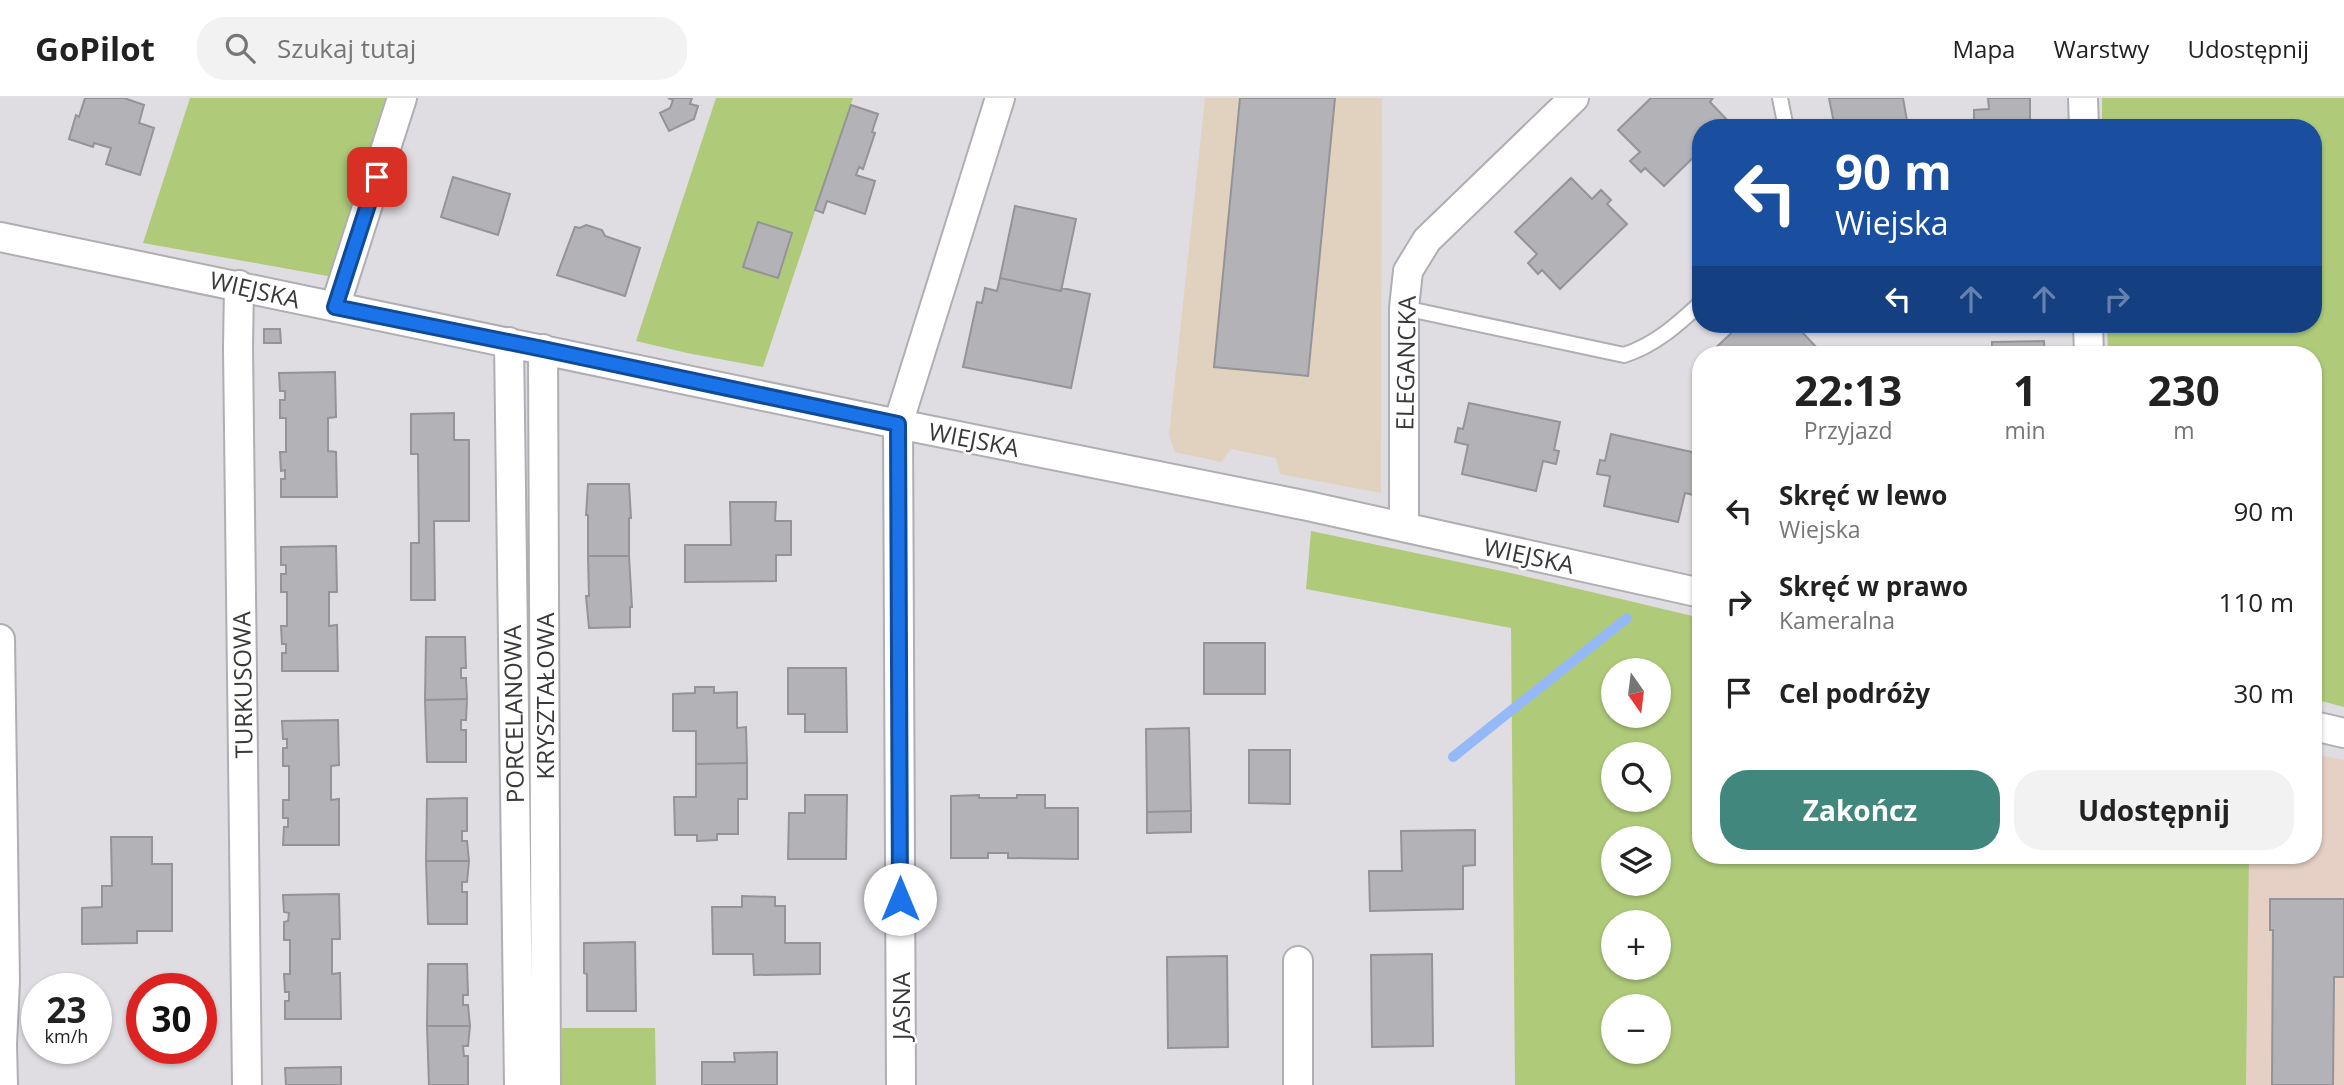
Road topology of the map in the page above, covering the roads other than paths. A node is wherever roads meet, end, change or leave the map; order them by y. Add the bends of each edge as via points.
1 (402, 98) edge
2 (1000, 98) edge
3 (1574, 98) edge
4 (1780, 98) edge
5 (2083, 98) edge
6 (1784, 119) edge
7 (2084, 119) edge
8 (0, 237) edge
9 (239, 285) junction
10 (335, 307) junction
11 (1404, 308) junction
12 (1692, 311) edge
13 (509, 342) junction
14 (543, 349) junction
15 (898, 424) junction
16 (1404, 527) junction
17 (1692, 591) edge
18 (0, 639) edge
19 (2322, 728) edge
20 (2344, 733) edge
21 (1298, 961) dead end
22 (3, 1085) edge
23 (247, 1085) edge
24 (519, 1085) edge
25 (546, 1085) edge
26 (901, 1085) edge
27 (1298, 1085) edge

1 - 10 street
2 - 15 street, JASNA
3 - 11 street, ELEGANCKA via 1427,240 1409,271
4 - 6 lane
5 - 7 street
8 - 9 street, WIEJSKA
9 - 10 street, WIEJSKA
9 - 23 street, TURKUSOWA
10 - 13 street, WIEJSKA
11 - 12 lane via 1624,355 1642,350
11 - 16 street, ELEGANCKA
13 - 14 street, WIEJSKA
13 - 24 street, PORCELANOWA
14 - 15 street, WIEJSKA
14 - 25 street, KRYSZTAŁOWA
15 - 16 street, WIEJSKA
15 - 26 street, JASNA
16 - 17 street, WIEJSKA
18 - 22 street
19 - 20 street
21 - 27 street

